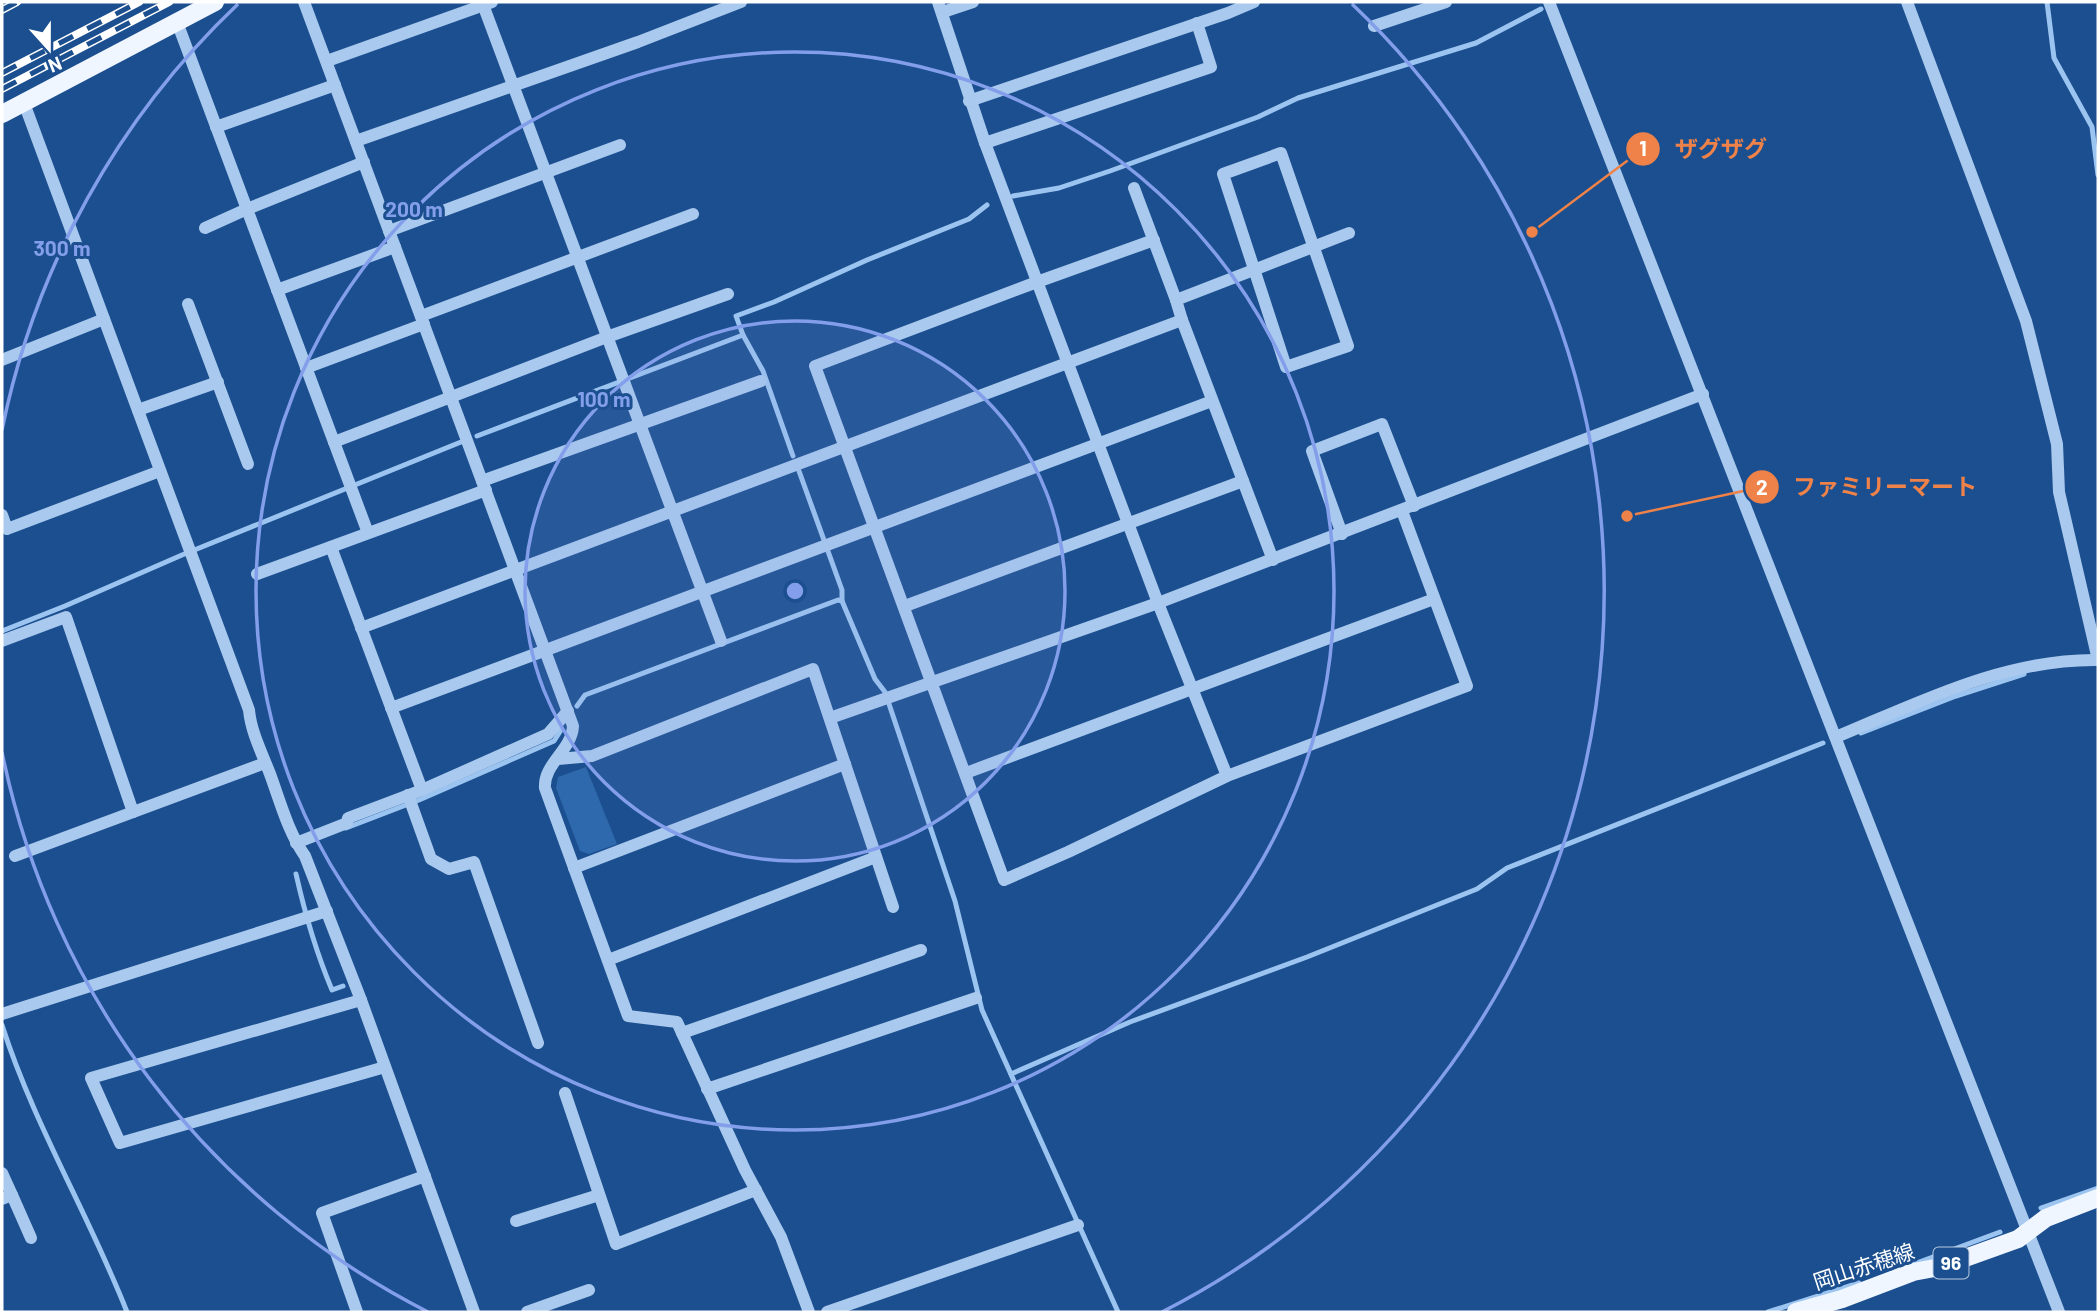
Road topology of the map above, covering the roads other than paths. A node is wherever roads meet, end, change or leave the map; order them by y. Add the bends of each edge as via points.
1 (215, 2) edge
2 (304, 2) edge
3 (741, 2) edge
4 (973, 2) edge
5 (1254, 2) edge
6 (1446, 2) edge
7 (1549, 2) edge
8 (1907, 2) edge
9 (486, 3) edge
10 (941, 7) edge
11 (177, 22) junction
12 (1197, 23) junction
13 (1374, 26) dead end
14 (327, 61) junction
15 (335, 85) junction
16 (514, 86) junction
17 (969, 101) junction
18 (24, 103) junction
19 (2, 114) edge
20 (216, 127) junction
21 (356, 141) junction
22 (985, 143) junction
23 (620, 145) dead end
24 (364, 162) junction
25 (546, 172) junction
26 (1134, 188) dead end
27 (247, 209) junction
28 (693, 214) dead end
29 (205, 229) dead end
30 (389, 231) junction
31 (1349, 233) dead end
32 (1154, 240) junction
33 (395, 247) junction
34 (1314, 247) junction
35 (578, 257) junction
36 (1254, 270) junction
37 (1037, 282) junction
38 (277, 290) junction
39 (728, 295) dead end
40 (1176, 300) junction
41 (188, 304) dead end
42 (104, 319) junction
43 (423, 320) junction
44 (1182, 320) junction
45 (607, 337) junction
46 (2, 360) edge
47 (1067, 362) junction
48 (306, 368) junction
49 (761, 381) dead end
50 (218, 382) junction
51 (1703, 394) junction
52 (451, 396) junction
53 (1212, 401) junction
54 (138, 410) junction
55 (640, 425) junction
56 (334, 442) junction
57 (1098, 443) junction
58 (844, 446) junction
59 (248, 464) dead end
60 (160, 471) junction
61 (1243, 481) junction
62 (484, 485) junction
63 (1408, 509) junction
64 (671, 510) junction
65 (2, 515) edge
66 (1128, 523) junction
67 (875, 528) junction
68 (368, 533) junction
69 (1342, 534) junction
70 (331, 547) junction
71 (1273, 560) junction
72 (515, 569) junction
73 (257, 574) dead end
74 (703, 593) junction
75 (1434, 599) junction
76 (1158, 603) junction
77 (905, 607) junction
78 (361, 628) junction
79 (2, 641) edge
80 (721, 641) dead end
81 (545, 650) junction
82 (2097, 660) edge
83 (933, 682) junction
84 (1193, 690) junction
85 (391, 708) junction
86 (568, 711) junction
87 (830, 718) junction
88 (1836, 737) junction
89 (558, 759) junction
90 (265, 763) junction
91 (845, 764) junction
92 (966, 773) junction
93 (1227, 776) junction
94 (422, 790) junction
95 (410, 800) junction
96 (133, 812) junction
97 (296, 843) junction
98 (15, 856) dead end
99 (876, 858) junction
100 (574, 868) junction
101 (893, 907) dead end
102 (327, 911) junction
103 (921, 950) dead end
104 (608, 960) junction
105 (976, 998) dead end
106 (361, 1000) junction
107 (3, 1014) edge
108 (682, 1033) junction
109 (538, 1043) dead end
110 (386, 1067) junction
111 (707, 1089) junction
112 (565, 1093) dead end
113 (2, 1173) edge
114 (425, 1176) junction
115 (756, 1190) junction
116 (599, 1195) junction
117 (7, 1197) edge
118 (2098, 1198) edge
119 (516, 1221) dead end
120 (1078, 1225) dead end
121 (2027, 1231) junction
122 (31, 1238) dead end
123 (589, 1290) dead end
124 (357, 1312) edge
125 (474, 1312) edge
126 (527, 1312) edge
127 (809, 1312) edge
128 (827, 1312) edge
129 (1796, 1312) edge
130 (2059, 1312) edge

1 - 11 main road
2 - 14 street
3 - 16 street
4 - 10 street
5 - 12 street
6 - 13 street
7 - 51 street
8 - 82 street via 2026,321 2057,444 2059,492
9 - 14 street
9 - 16 street
10 - 17 street
11 - 18 main road
11 - 20 street
12 - 17 street
12 - 22 street via 1211,67
14 - 15 street
15 - 20 street
15 - 21 street
16 - 21 street
16 - 25 street
17 - 22 street
18 - 19 main road
18 - 42 street
20 - 27 street
21 - 24 street
22 - 37 street
23 - 25 street
24 - 27 street
24 - 30 street
25 - 30 street
25 - 35 street
26 - 32 street
27 - 29 street
27 - 38 street
28 - 35 street
30 - 33 street
31 - 34 street
32 - 37 street
32 - 40 street
33 - 38 street
33 - 43 street
34 - 36 street
34 - 36 street via 1281,153 1223,174
34 - 36 street via 1348,346 1286,368
35 - 43 street
35 - 45 street
36 - 40 street
37 - 47 street
37 - 58 street via 814,366
38 - 48 street
39 - 45 street
40 - 44 street
41 - 50 street
42 - 46 street
42 - 54 street
43 - 48 street
43 - 52 street
44 - 47 street
44 - 53 street
45 - 52 street
45 - 55 street
47 - 57 street
47 - 58 street
48 - 56 street
49 - 55 street
50 - 54 street
50 - 59 street
51 - 63 street
51 - 88 street
52 - 56 street
52 - 62 street
53 - 57 street
53 - 61 street
54 - 60 street
55 - 62 street
55 - 64 street
56 - 68 street
57 - 66 street
57 - 67 street
58 - 64 street
58 - 67 street
60 - 65 street via 7,529
60 - 90 street
61 - 66 street
61 - 71 street
62 - 68 street
62 - 72 street
63 - 69 street
63 - 69 street via 1382,424 1312,452
63 - 75 street
64 - 72 street
64 - 74 street
66 - 76 street
66 - 77 street
67 - 74 street
67 - 77 street
68 - 70 street
69 - 71 street
70 - 73 street
70 - 78 street
71 - 76 street
72 - 78 street
72 - 81 street
74 - 80 street
74 - 81 street
75 - 84 street
75 - 93 street via 1467,686
76 - 83 street
76 - 84 street
77 - 83 street
78 - 85 street
79 - 96 street via 66,617
81 - 85 street
81 - 86 street
82 - 88 street via 2025,667 1956,687
83 - 87 street
83 - 92 street
84 - 92 street
84 - 93 street
85 - 94 street
86 - 89 street via 573,734
86 - 94 street via 548,734
87 - 89 street via 813,669 592,755
87 - 91 street
88 - 121 street
89 - 100 street via 544,779 545,788
90 - 96 street
90 - 97 street
91 - 99 street
91 - 100 street
92 - 93 street via 1004,880
94 - 95 street
95 - 97 street via 348,818 346,823
95 - 109 street via 431,859 449,869 474,862
96 - 98 street
97 - 102 street
99 - 101 street
99 - 104 street
100 - 104 street
102 - 106 street
102 - 107 street
103 - 108 street
104 - 108 street via 628,1016 677,1022
105 - 111 street
106 - 110 street
106 - 110 street via 92,1077 120,1143
108 - 111 street
110 - 114 street
111 - 115 street
112 - 116 street
113 - 117 street
114 - 124 street via 322,1213
114 - 125 street
115 - 116 street via 615,1244
115 - 127 street via 781,1237
116 - 119 street
117 - 122 street
118 - 121 main road, 岡山赤穂線 / 96 via 2046,1218
120 - 128 street
121 - 129 main road, 岡山赤穂線 / 96 via 2018,1239 1940,1267
121 - 130 street
123 - 126 street

